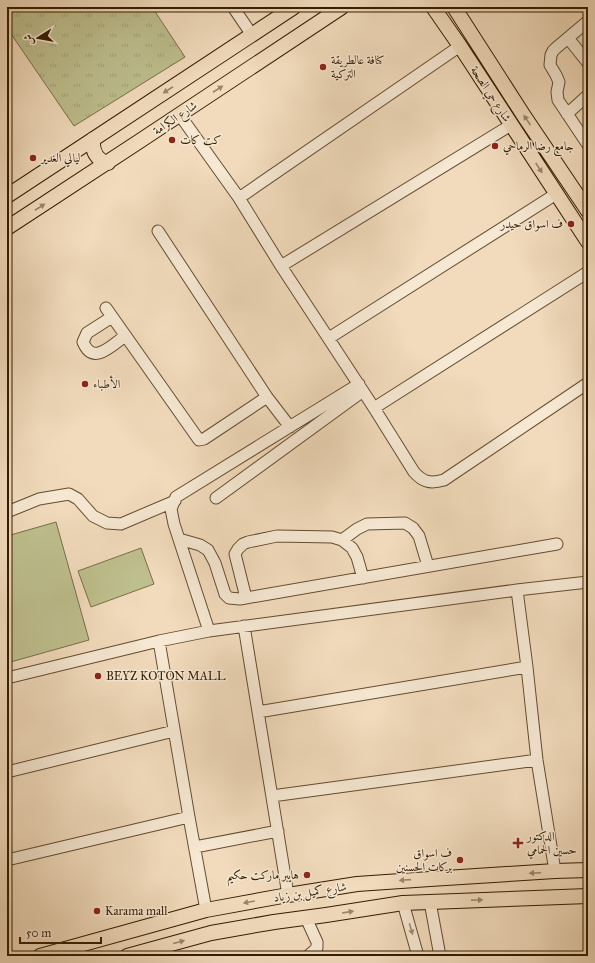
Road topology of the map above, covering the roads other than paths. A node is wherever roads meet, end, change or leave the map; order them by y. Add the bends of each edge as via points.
1 (233, 7) edge
2 (294, 7) edge
3 (342, 7) edge
4 (433, 7) edge
5 (454, 7) edge
6 (588, 21) edge
7 (252, 35) junction
8 (568, 38) junction
9 (460, 46) junction
10 (588, 63) edge
11 (588, 95) edge
12 (179, 114) junction
13 (567, 114) junction
14 (511, 125) junction
15 (93, 139) junction
16 (588, 145) edge
17 (108, 163) junction
18 (556, 194) junction
19 (7, 196) edge
20 (238, 198) junction
21 (587, 207) edge
22 (571, 217) junction
23 (7, 228) edge
24 (158, 232) dead end
25 (587, 234) edge
26 (281, 266) junction
27 (588, 272) edge
28 (125, 336) junction
29 (329, 338) junction
30 (588, 383) edge
31 (361, 387) junction
32 (267, 397) junction
33 (374, 408) junction
34 (290, 427) junction
35 (216, 498) dead end
36 (174, 501) junction
37 (7, 512) edge
38 (179, 539) junction
39 (342, 540) junction
40 (557, 544) dead end
41 (428, 566) junction
42 (363, 578) junction
43 (588, 582) edge
44 (517, 590) junction
45 (246, 598) junction
46 (244, 626) junction
47 (209, 631) junction
48 (159, 641) junction
49 (527, 667) junction
50 (7, 678) edge
51 (258, 712) junction
52 (174, 731) junction
53 (537, 760) junction
54 (7, 772) edge
55 (272, 796) junction
56 (189, 817) junction
57 (278, 831) junction
58 (195, 847) junction
59 (7, 860) edge
60 (588, 870) edge
61 (555, 871) junction
62 (321, 890) junction
63 (288, 895) junction
64 (588, 896) edge
65 (272, 898) junction
66 (430, 902) junction
67 (403, 903) junction
68 (206, 910) junction
69 (326, 915) junction
70 (306, 918) junction
71 (274, 922) junction
72 (40, 956) edge
73 (128, 956) edge
74 (308, 956) edge
75 (418, 956) edge
76 (440, 956) edge

1 - 7 street
2 - 7 main road
12 -> 3 main road, شارع الكرامة
4 - 9 main road, شارع حي الصحة
21 -> 5 main road, شارع حي الصحة via 524,116
6 - 8 street
7 -> 15 main road
8 - 10 street
8 - 13 street via 553,51 550,60 559,82 558,100
9 - 14 main road, شارع حي الصحة
9 - 20 street
11 - 13 street
12 - 17 main road, شارع الكرامة
12 - 20 street
13 - 16 street
14 -> 18 main road, شارع حي الصحة
14 - 26 street
15 - 17 main road via 95,155
15 - 19 main road
23 -> 17 main road, شارع الكرامة
18 - 22 main road, شارع حي الصحة
18 - 29 street
20 - 26 street
21 - 22 main road via 578,218
22 - 25 main road, شارع حي الصحة
24 - 32 street
26 - 29 street
27 - 33 street
28 - 28 street via 102,352 94,354 86,350 83,342 87,333 109,313
28 - 32 street via 198,440 204,439
29 - 31 street
30 - 33 street via 451,476 436,483 427,482 414,472
31 - 33 street
31 - 34 street
31 - 35 street
32 - 34 street
34 - 36 street via 192,487
36 - 37 street via 121,524 107,523 94,516 78,498 69,494 39,499
36 - 38 street via 171,509
38 - 45 street via 208,550 225,594 229,598
38 - 47 street
39 - 41 street via 367,524 405,523 419,536
39 - 42 street via 352,548 357,557
39 - 45 street via 332,537 277,536 243,544 235,554
40 - 41 street
41 - 42 street
42 - 45 street
43 - 44 street
44 - 46 street
44 - 49 street
46 - 47 street
46 - 51 street
47 - 48 street
48 - 50 street
48 - 52 street
49 - 51 street
49 - 53 street
51 - 55 street
52 - 54 street
52 - 56 street
53 - 55 street
53 - 61 street
55 - 57 street
56 - 58 street
56 - 59 street
57 - 58 street
57 - 63 street
58 - 68 street
60 - 61 main road, شارع كميل بن زياد
61 -> 62 main road, شارع كميل بن زياد via 357,884
62 - 63 main road, شارع كميل بن زياد
62 - 69 main road via 321,906
63 - 65 main road, شارع كميل بن زياد
66 -> 64 main road, شارع كميل بن زياد
65 -> 68 main road, شارع كميل بن زياد
65 - 71 main road via 276,907
66 - 67 main road, شارع كميل بن زياد
66 - 76 street
69 -> 67 main road, شارع كميل بن زياد
67 -> 75 street
68 - 72 main road, شارع كميل بن زياد
69 - 70 main road, شارع كميل بن زياد
70 - 71 main road, شارع كميل بن زياد
70 - 74 street via 317,948
73 -> 71 main road, شارع كميل بن زياد via 211,933

